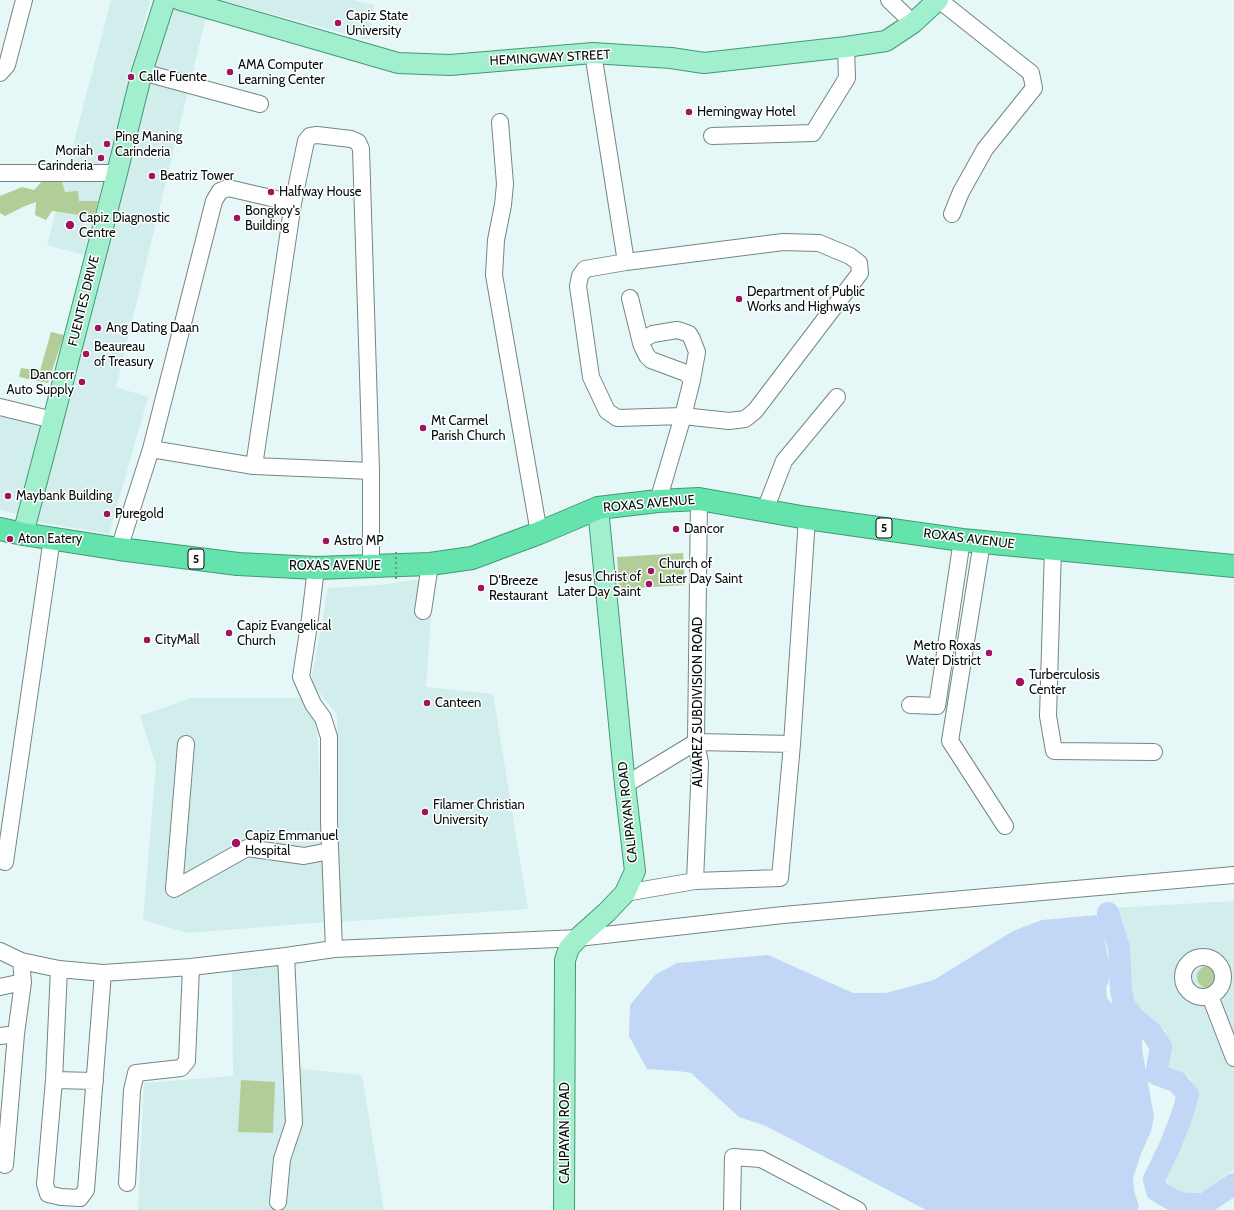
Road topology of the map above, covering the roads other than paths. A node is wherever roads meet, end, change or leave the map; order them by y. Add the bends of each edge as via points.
1 (24, 0) edge
2 (165, 0) edge
3 (180, 0) edge
4 (889, 0) edge
5 (938, 0) edge
6 (913, 23) junction
7 (846, 47) junction
8 (593, 53) junction
9 (142, 72) junction
10 (0, 73) edge
11 (260, 104) dead end
12 (500, 122) dead end
13 (712, 136) dead end
14 (0, 172) edge
15 (117, 173) junction
16 (293, 203) junction
17 (952, 214) dead end
18 (626, 262) junction
19 (630, 298) dead end
20 (641, 343) junction
21 (692, 380) junction
22 (837, 397) dead end
23 (0, 407) edge
24 (683, 416) junction
25 (53, 420) junction
26 (151, 449) junction
27 (254, 466) junction
28 (371, 471) junction
29 (699, 499) junction
30 (658, 501) junction
31 (598, 508) junction
32 (765, 510) junction
33 (807, 518) junction
34 (0, 529) edge
35 (540, 533) junction
36 (23, 534) junction
37 (52, 538) junction
38 (972, 541) junction
39 (1053, 548) junction
40 (119, 549) junction
41 (430, 564) junction
42 (371, 566) junction
43 (1234, 566) edge
44 (316, 568) junction
45 (423, 611) dead end
46 (910, 705) dead end
47 (696, 742) junction
48 (186, 744) dead end
49 (792, 744) junction
50 (1154, 752) dead end
51 (625, 785) junction
52 (5, 826) edge
53 (1005, 826) dead end
54 (330, 851) junction
55 (5, 862) dead end
56 (1234, 875) edge
57 (695, 881) junction
58 (625, 893) junction
59 (578, 938) junction
60 (334, 949) junction
61 (0, 951) edge
62 (286, 956) junction
63 (22, 961) junction
64 (191, 967) junction
65 (59, 969) junction
66 (103, 973) junction
67 (1228, 974) edge
68 (23, 982) junction
69 (0, 987) edge
70 (1210, 996) junction
71 (16, 1034) junction
72 (0, 1036) edge
73 (1234, 1058) edge
74 (54, 1080) junction
75 (95, 1082) junction
76 (4, 1116) edge
77 (4, 1157) edge
78 (127, 1183) dead end
79 (278, 1202) dead end
80 (838, 1206) edge
81 (564, 1210) edge
82 (732, 1210) edge
83 (858, 1210) edge

1 - 10 street via 7,65
2 - 9 main road, FUENTES DRIVE
3 - 8 main road, HEMINGWAY STREET via 398,63 450,65
4 - 6 street
5 - 6 main road, HEMINGWAY STREET
5 - 17 street via 1031,73 1034,88 985,149
6 - 7 main road, HEMINGWAY STREET via 886,41
7 - 8 main road, HEMINGWAY STREET via 704,63 671,58
7 - 13 street via 847,78 814,133
8 - 18 street
9 - 11 street
9 - 15 main road, FUENTES DRIVE
12 - 35 street via 505,184 496,240 494,275
14 - 15 street
15 - 25 main road, FUENTES DRIVE
16 - 26 street via 228,188 220,191 214,201
16 - 27 street
16 - 28 street via 306,141 310,136 331,136 358,142 361,148
18 - 24 street via 585,269 580,276 578,286 591,377 607,411 617,418
18 - 24 street via 783,242 819,243 850,256 859,263 860,273 755,411 745,419 729,421
19 - 20 street
20 - 21 street via 651,360 686,373
20 - 21 street via 653,334 677,330 689,334 697,352
21 - 24 street
22 - 32 street via 784,461
23 - 25 street
24 - 30 street
25 - 36 main road, FUENTES DRIVE
26 - 27 street
26 - 40 street
27 - 28 street
28 - 42 street
29 - 30 highway, ROXAS AVENUE / 5
29 - 32 highway, ROXAS AVENUE / 5
29 - 47 street, ALVAREZ SUBDIVISION ROAD
30 - 31 highway, ROXAS AVENUE / 5
31 - 35 highway, ROXAS AVENUE / 5
31 - 51 main road, CALIPAYAN ROAD
32 - 33 highway, ROXAS AVENUE / 5
33 - 38 highway, ROXAS AVENUE / 5
33 - 49 street
34 - 36 highway, ROXAS AVENUE / 5
35 - 41 highway, ROXAS AVENUE / 5 via 472,558
36 - 37 highway, ROXAS AVENUE / 5
37 - 40 highway, ROXAS AVENUE / 5
37 - 52 street
38 - 39 highway, ROXAS AVENUE / 5
38 - 46 street via 937,706
38 - 53 street via 950,741
39 - 43 highway, ROXAS AVENUE / 5
39 - 50 street via 1048,716 1054,751
40 - 44 highway, ROXAS AVENUE / 5 via 238,564
41 - 42 highway, ROXAS AVENUE / 5
41 - 45 street
42 - 44 highway, ROXAS AVENUE / 5
44 - 54 street via 301,677 313,704 324,718 329,737
47 - 49 street
47 - 51 street
47 - 57 street, ALVAREZ SUBDIVISION ROAD via 700,763
48 - 54 street via 174,889 247,848 304,856
49 - 57 street via 780,878
51 - 58 main road, CALIPAYAN ROAD via 635,871
52 - 55 street
54 - 60 street
56 - 59 street via 783,914
57 - 58 street
58 - 59 main road, CALIPAYAN ROAD
59 - 60 street
59 - 81 main road, CALIPAYAN ROAD via 569,948 565,960
60 - 62 street
61 - 63 street
62 - 64 street
62 - 79 street via 294,1123 282,1159
63 - 65 street
63 - 68 street
64 - 66 street
64 - 78 street via 187,1061 181,1068 136,1073 132,1090
65 - 66 street
65 - 74 street
66 - 75 street
67 - 70 street via 1216,992
67 - 70 street via 1210,958 1197,958 1186,965 1183,977 1187,989 1197,996
68 - 69 street
68 - 71 street
70 - 73 street
71 - 72 street
71 - 76 street
74 - 75 street
74 - 75 street via 45,1184 48,1194 80,1198 86,1190
76 - 77 street
80 - 82 street via 761,1159 733,1157
80 - 83 street

